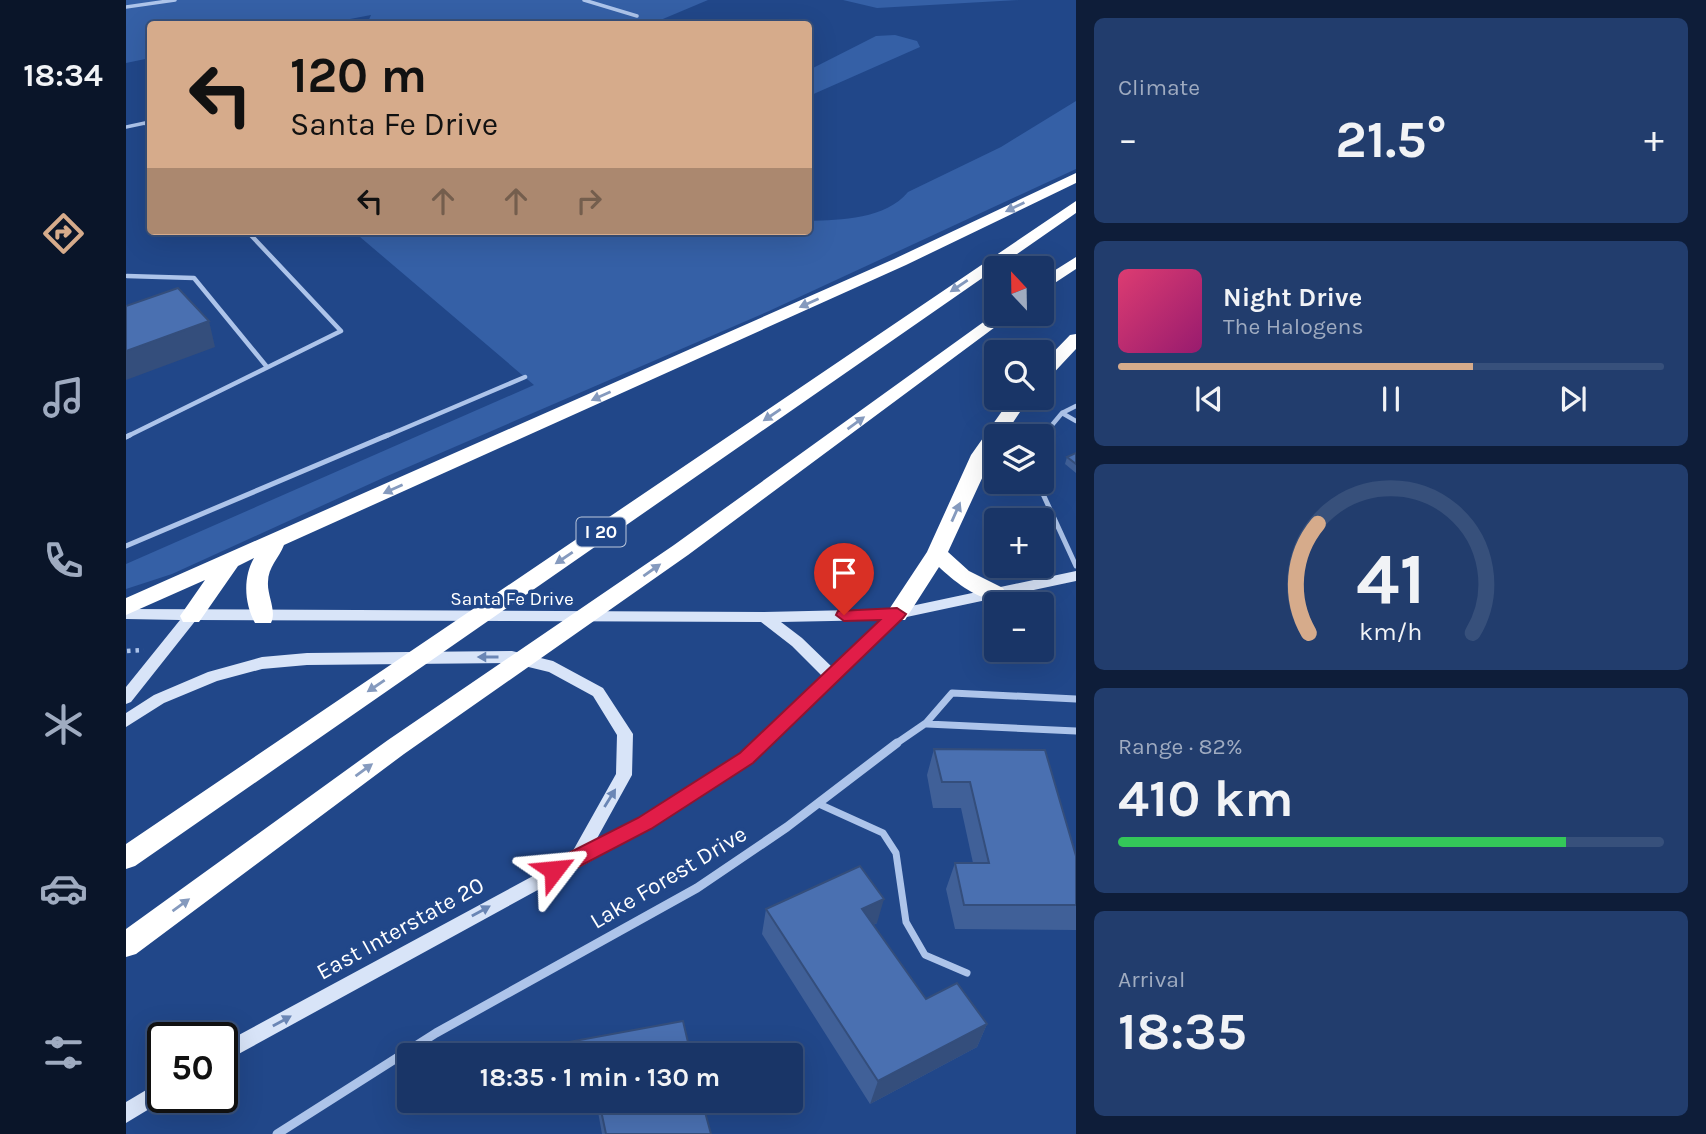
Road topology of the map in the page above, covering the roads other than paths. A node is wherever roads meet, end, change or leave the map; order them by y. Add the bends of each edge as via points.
1 (175, 0) edge
2 (584, 0) edge
3 (126, 7) edge
4 (637, 16) dead end
5 (147, 125) edge
6 (126, 127) edge
7 (1076, 177) edge
8 (1076, 206) edge
9 (251, 235) edge
10 (1076, 262) edge
11 (126, 276) edge
12 (1054, 278) edge
13 (988, 326) edge
14 (1076, 338) edge
15 (1054, 362) edge
16 (267, 367) junction
17 (525, 377) dead end
18 (1076, 406) edge
19 (1012, 410) edge
20 (1062, 413) junction
21 (1076, 421) edge
22 (1053, 424) edge
23 (126, 437) edge
24 (1043, 494) edge
25 (278, 541) junction
26 (126, 547) edge
27 (937, 554) junction
28 (229, 563) junction
29 (1076, 566) edge
30 (1076, 576) edge
31 (993, 592) edge
32 (1000, 592) edge
33 (984, 595) edge
34 (126, 607) edge
35 (126, 614) edge
36 (897, 614) junction
37 (191, 616) junction
38 (263, 617) junction
39 (764, 617) junction
40 (833, 677) junction
41 (126, 698) edge
42 (1076, 699) edge
43 (126, 721) edge
44 (927, 724) junction
45 (1076, 731) edge
46 (818, 804) junction
47 (126, 858) edge
48 (577, 858) junction
49 (126, 945) edge
50 (967, 974) dead end
51 (238, 1045) edge
52 (147, 1100) edge
53 (126, 1113) edge
54 (277, 1134) edge

1 - 3 lane
2 - 4 lane
5 - 6 lane
7 -> 25 highway via 900,262
8 -> 47 highway, I 20
9 - 16 lane via 341,331
10 - 12 highway
11 - 16 lane via 194,278
49 -> 13 highway
14 - 15 highway
16 - 23 lane
17 - 26 lane
18 - 20 lane
27 -> 19 highway via 981,456
20 - 21 lane
20 - 22 lane
24 - 29 lane
25 - 28 highway
25 - 38 highway via 259,564 255,583
27 - 31 highway via 962,576
27 - 36 highway
28 - 34 highway
28 - 37 highway
30 - 32 main road, Santa Fe Drive
33 - 36 main road, Santa Fe Drive
35 - 37 main road, Santa Fe Drive
36 - 39 main road, Santa Fe Drive
36 - 40 main road, East Interstate 20
37 - 38 main road, Santa Fe Drive
37 - 41 main road
38 - 39 main road, Santa Fe Drive
39 - 40 main road
40 - 48 main road, East Interstate 20 via 746,758 645,823
42 - 44 street, Lake Forest Drive via 952,693
48 -> 43 main road via 624,775 625,734 598,692 552,667 512,657 262,663 191,685
44 - 45 street
44 - 46 street, Lake Forest Drive via 889,747
46 - 50 lane via 883,833 897,853 906,922 925,955
46 - 54 street, Lake Forest Drive via 696,888 489,1002 337,1092
51 -> 48 main road, East Interstate 20
52 - 53 main road

